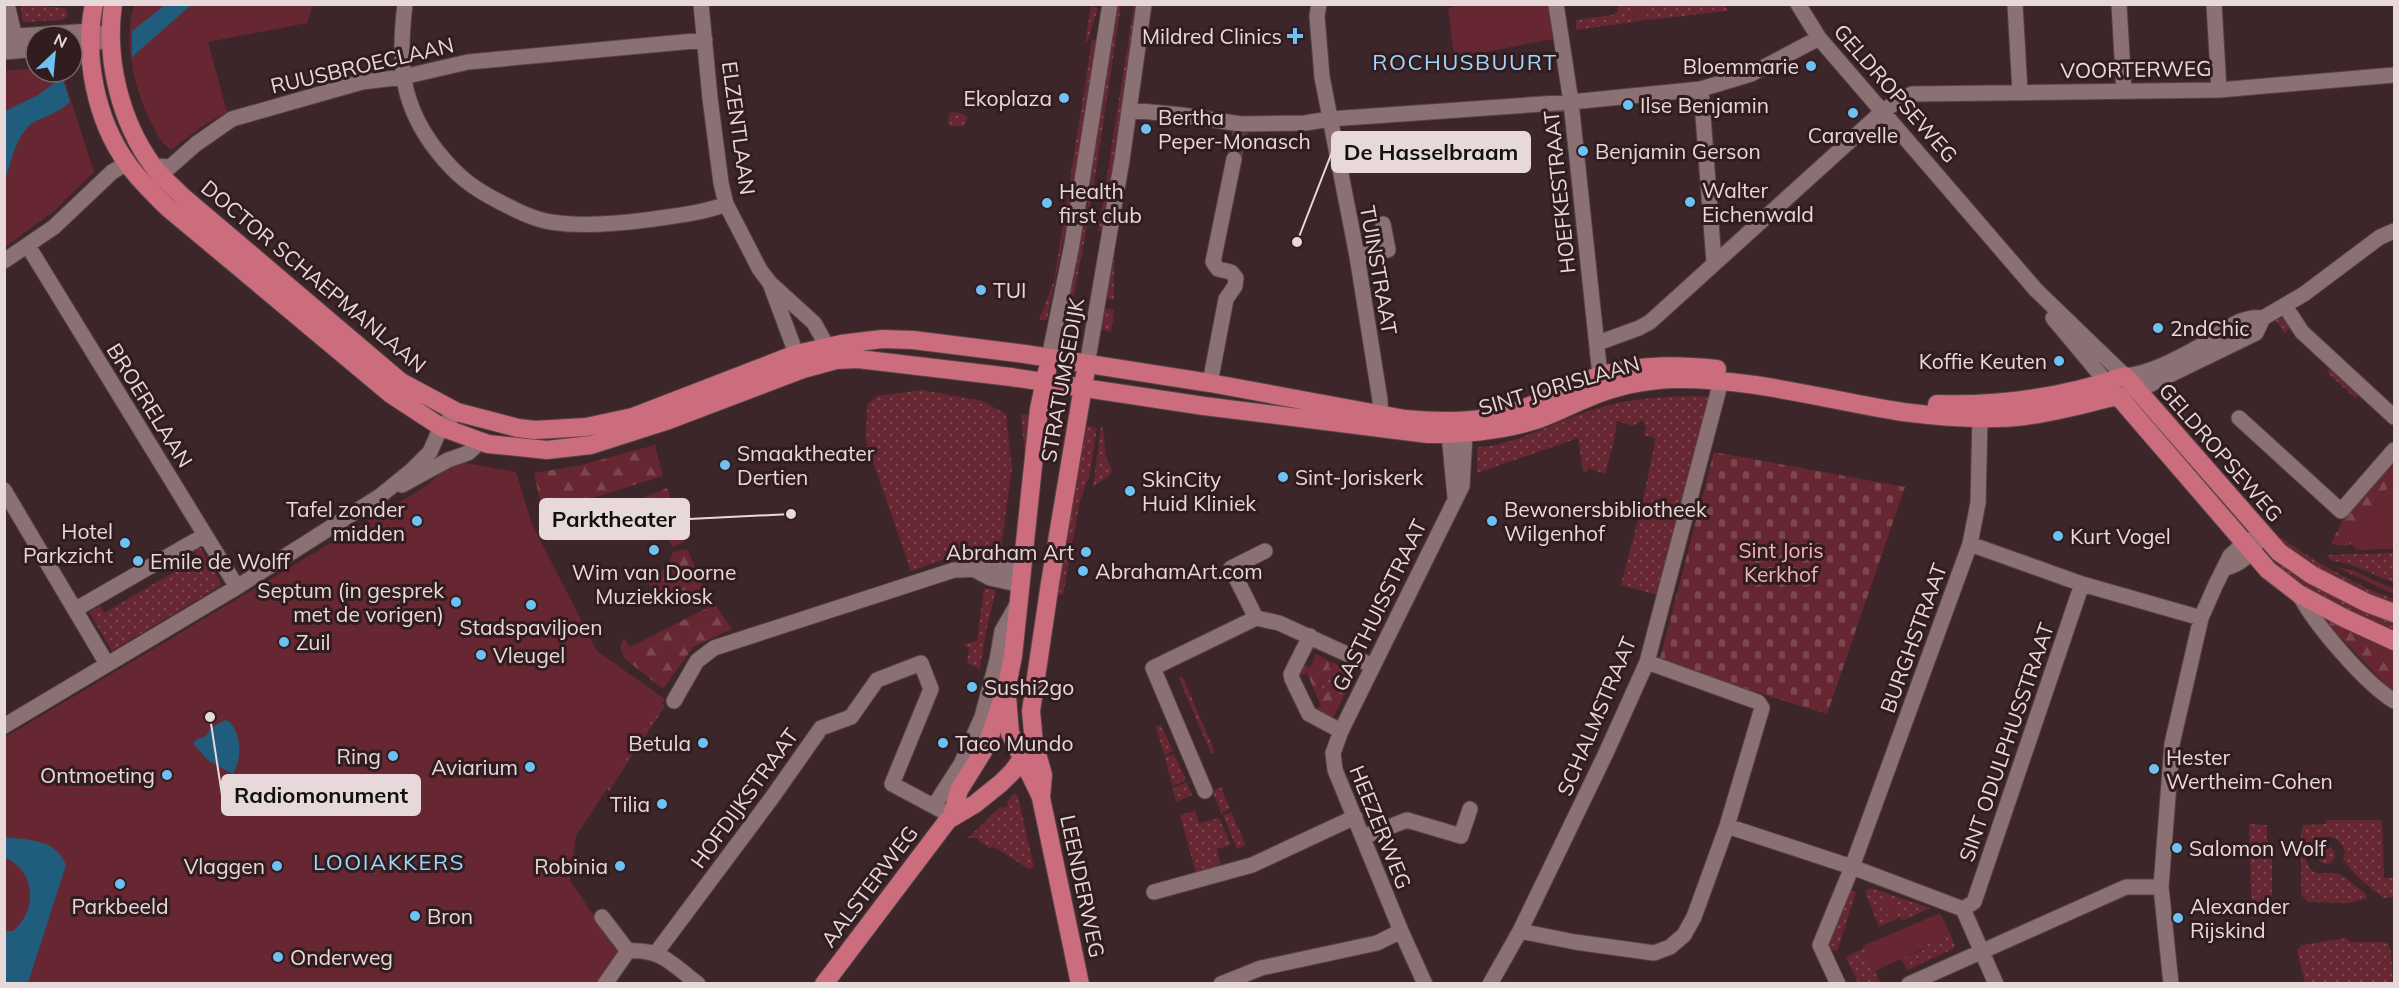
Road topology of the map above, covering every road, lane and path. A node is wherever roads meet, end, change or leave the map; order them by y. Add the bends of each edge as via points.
1 (7, 4) edge
2 (94, 4) edge
3 (113, 4) edge
4 (405, 4) edge
5 (701, 4) edge
6 (1110, 4) edge
7 (1143, 4) edge
8 (1319, 4) edge
9 (1556, 4) edge
10 (1797, 4) edge
11 (2015, 4) edge
12 (2119, 4) edge
13 (2214, 4) edge
14 (111, 37) junction
15 (91, 38) junction
16 (1818, 38) junction
17 (705, 40) junction
18 (84, 41) edge
19 (10, 44) edge
20 (2394, 75) edge
21 (403, 77) junction
22 (1701, 89) junction
23 (2219, 90) junction
24 (2124, 91) junction
25 (2020, 92) junction
26 (1571, 102) junction
27 (1130, 110) junction
28 (1883, 111) junction
29 (1330, 119) junction
30 (1234, 159) tunnel mouth
31 (127, 164) junction
32 (154, 166) junction
33 (726, 204) junction
34 (1383, 224) dead end
35 (2394, 231) edge
36 (28, 246) junction
37 (1356, 256) junction
38 (4, 261) edge
39 (1714, 262) junction
40 (770, 283) junction
41 (2036, 290) junction
42 (2285, 306) junction
43 (1598, 343) junction
44 (831, 353) junction
45 (1049, 358) junction
46 (799, 362) junction
47 (1087, 365) junction
48 (1600, 375) junction
49 (1721, 381) junction
50 (1044, 382) junction
51 (1210, 383) junction
52 (2130, 383) junction
53 (1082, 388) junction
54 (2113, 389) junction
55 (457, 412) junction
56 (2394, 417) edge
57 (1980, 418) junction
58 (2239, 418) dead end
59 (1381, 421) junction
60 (448, 430) junction
61 (1457, 430) junction
62 (481, 441) junction
63 (2394, 450) edge
64 (448, 460) junction
65 (4, 490) edge
66 (381, 496) junction
67 (2262, 534) junction
68 (205, 535) junction
69 (1970, 544) junction
70 (2247, 548) junction
71 (1265, 551) dead end
72 (1021, 584) junction
73 (2082, 584) junction
74 (237, 586) junction
75 (2299, 594) junction
76 (76, 609) junction
77 (2394, 614) edge
78 (1256, 618) junction
79 (2201, 618) junction
80 (1310, 636) junction
81 (2394, 641) edge
82 (1647, 662) junction
83 (107, 664) junction
84 (1373, 666) junction
85 (1007, 686) junction
86 (674, 701) dead end
87 (2394, 701) edge
88 (4, 726) edge
89 (1341, 731) junction
90 (1034, 743) junction
91 (1023, 760) junction
92 (1205, 791) dead end
93 (1041, 798) junction
94 (934, 806) junction
95 (1470, 809) dead end
96 (952, 816) junction
97 (1355, 817) junction
98 (1727, 826) junction
99 (1363, 837) junction
100 (1852, 867) junction
101 (2161, 887) junction
102 (1154, 892) dead end
103 (1963, 909) junction
104 (602, 917) dead end
105 (1401, 931) junction
106 (1520, 931) junction
107 (628, 951) junction
108 (1981, 951) junction
109 (657, 952) junction
110 (605, 984) edge
111 (698, 984) edge
112 (824, 984) edge
113 (1080, 984) edge
114 (1221, 984) edge
115 (1425, 984) edge
116 (1490, 984) edge
117 (1838, 984) edge
118 (1909, 984) edge
119 (1996, 984) edge
120 (2171, 984) edge

1 - 19 street
2 - 15 main road, DOCTOR SCHAEPMANLAAN
3 - 14 main road, DOCTOR SCHAEPMANLAAN
4 - 21 street
5 - 17 street, ELZENTLAAN
6 - 45 street, STRATUMSEDIJK via 1072,244
7 - 27 street, STRATUMSEDIJK
8 - 29 street, TUINSTRAAT via 1322,77
9 - 26 street, HOEFKESTRAAT
10 - 16 street, GELDROPSEWEG
11 - 25 street
12 - 24 street
13 - 23 street
14 - 15 street
14 - 32 main road, DOCTOR SCHAEPMANLAAN via 121,101 132,130
15 - 18 street
15 - 19 street
15 - 31 main road, DOCTOR SCHAEPMANLAAN via 96,92 114,142
16 - 22 street via 1751,74
16 - 28 street, GELDROPSEWEG
17 - 21 street, RUUSBROECLAAN via 468,62
17 - 33 street, ELZENTLAAN
20 - 23 street, VOORTERWEG
21 - 32 street, RUUSBROECLAAN via 362,82 232,119 170,167
21 - 33 street via 421,130 455,172 479,192 530,216 551,222 609,225 705,213
22 - 26 street
22 - 39 street
23 - 24 street, VOORTERWEG
24 - 25 street, VOORTERWEG
25 - 28 street, VOORTERWEG via 1912,94
26 - 29 street
26 - 43 street, HOEFKESTRAAT
27 - 29 street via 1182,115 1241,128
27 - 47 street, STRATUMSEDIJK
28 - 39 street, VOORTERWEG
28 - 41 street, GELDROPSEWEG
29 - 37 street, TUINSTRAAT
30 - 51 street via 1214,262 1218,269 1231,272 1236,278 1226,299
31 - 36 street via 112,172
31 - 60 main road, DOCTOR SCHAEPMANLAAN via 167,207 365,373
32 - 55 main road, DOCTOR SCHAEPMANLAAN via 182,196 401,382
33 - 40 street, ELZENTLAAN
34 - 37 street via 1388,250
35 - 42 street
36 - 38 street
36 - 68 street, BROERELAAN
37 - 59 street, TUINSTRAAT
39 - 43 street, VOORTERWEG via 1650,322
40 - 44 street, ELZENTLAAN via 807,315
40 - 46 street, ELZENTLAAN
41 - 52 street, GELDROPSEWEG
41 - 54 street, GELDROPSEWEG via 2055,321
42 - 52 street via 2263,318 2256,333
42 - 56 street via 2302,332
43 - 48 street, HOEFKESTRAAT
44 - 45 main road via 882,339
44 - 46 main road
44 - 50 main road
45 - 47 main road, SINT JORISLAAN
45 - 50 main road, STRATUMSEDIJK
46 - 55 main road, DOCTOR SCHAEPMANLAAN via 598,426 527,429
46 - 62 main road, DOCTOR SCHAEPMANLAAN via 666,421 591,445 547,450
47 - 51 main road, SINT JORISLAAN
47 - 53 main road, STRATUMSEDIJK
48 - 54 main road, SINT JORISLAAN via 1654,366 1694,366 1943,404 1990,403
48 - 61 main road, SINT JORISLAAN via 1526,408
49 - 57 main road, SINT JORISLAAN via 1905,412
49 - 61 main road, SINT JORISLAAN via 1672,379 1638,383 1606,391 1532,421
49 - 82 street, SCHALMSTRAAT
50 - 53 main road, SINT JORISLAAN
50 - 72 main road, STRATUMSEDIJK
51 - 59 main road, SINT JORISLAAN
52 - 54 main road
52 - 67 main road, GELDROPSEWEG
53 - 59 main road, SINT JORISLAAN via 1204,406
53 - 90 main road, STRATUMSEDIJK via 1031,711
54 - 57 main road, SINT JORISLAAN via 2042,413
54 - 70 main road, GELDROPSEWEG
55 - 60 street
57 - 69 street, BURGHSTRAAT via 1978,503
58 - 63 street, GELDROPSEWEG via 2341,511
59 - 61 main road, SINT JORISLAAN via 1421,421
60 - 62 main road, DOCTOR SCHAEPMANLAAN
60 - 64 street
60 - 66 street via 412,470
61 - 84 street, GASTHUISSTRAAT via 1455,497
62 - 64 street via 468,453
64 - 66 street
65 - 76 street
66 - 74 street
67 - 70 street
67 - 77 main road, GELDROPSEWEG via 2279,552 2312,575
68 - 74 street, BROERELAAN
68 - 76 street
69 - 73 street
69 - 100 street, BURGHSTRAAT
70 - 75 main road, GELDROPSEWEG
70 - 79 street via 2238,564 2226,568
71 - 78 street via 1231,568
72 - 85 main road, STRATUMSEDIJK
72 - 86 street via 992,566 954,570 714,648 697,661
72 - 94 street, AALSTERWEG via 1002,631 982,717 961,764
73 - 79 street
73 - 103 street, SINT ODULPHUSSTRAAT via 1974,902
74 - 83 street
75 - 81 main road, GELDROPSEWEG
75 - 87 street, GELDROPSEWEG via 2308,612 2377,691
76 - 83 street
78 - 80 street
78 - 92 street via 1153,668
79 - 101 street via 2172,744
80 - 84 street
80 - 89 street via 1292,679 1309,714
82 - 98 street via 1758,702 1762,708
82 - 106 street, SCHALMSTRAAT
83 - 88 street
84 - 89 street, GASTHUISSTRAAT
85 - 91 main road, LEENDERWEG via 1010,734
85 - 96 main road, AALSTERWEG via 987,745 959,790
89 - 97 street, HEEZERWEG via 1333,760
90 - 91 main road
90 - 93 main road, LEENDERWEG via 1043,775
91 - 93 main road, LEENDERWEG
91 - 96 main road, AALSTERWEG via 975,804
93 - 113 main road, LEENDERWEG
94 - 96 street
94 - 109 street, HOFDIJKSTRAAT via 892,784 931,689 921,663 878,680 851,717 821,728
95 - 99 street via 1461,836 1407,820
96 - 112 main road, AALSTERWEG
97 - 99 street, HEEZERWEG
97 - 102 street via 1252,865
98 - 100 street
98 - 106 street via 1694,917 1684,935 1670,947 1654,953
99 - 105 street, HEEZERWEG
100 - 103 street
100 - 117 street, BURGHSTRAAT via 1820,945
101 - 108 street via 2126,887
101 - 120 street
103 - 108 street
104 - 107 street
105 - 114 street via 1377,943 1261,968
105 - 115 street, HEEZERWEG
106 - 116 street, SCHALMSTRAAT
107 - 109 street
107 - 110 street
108 - 118 street
108 - 119 street
109 - 111 street

